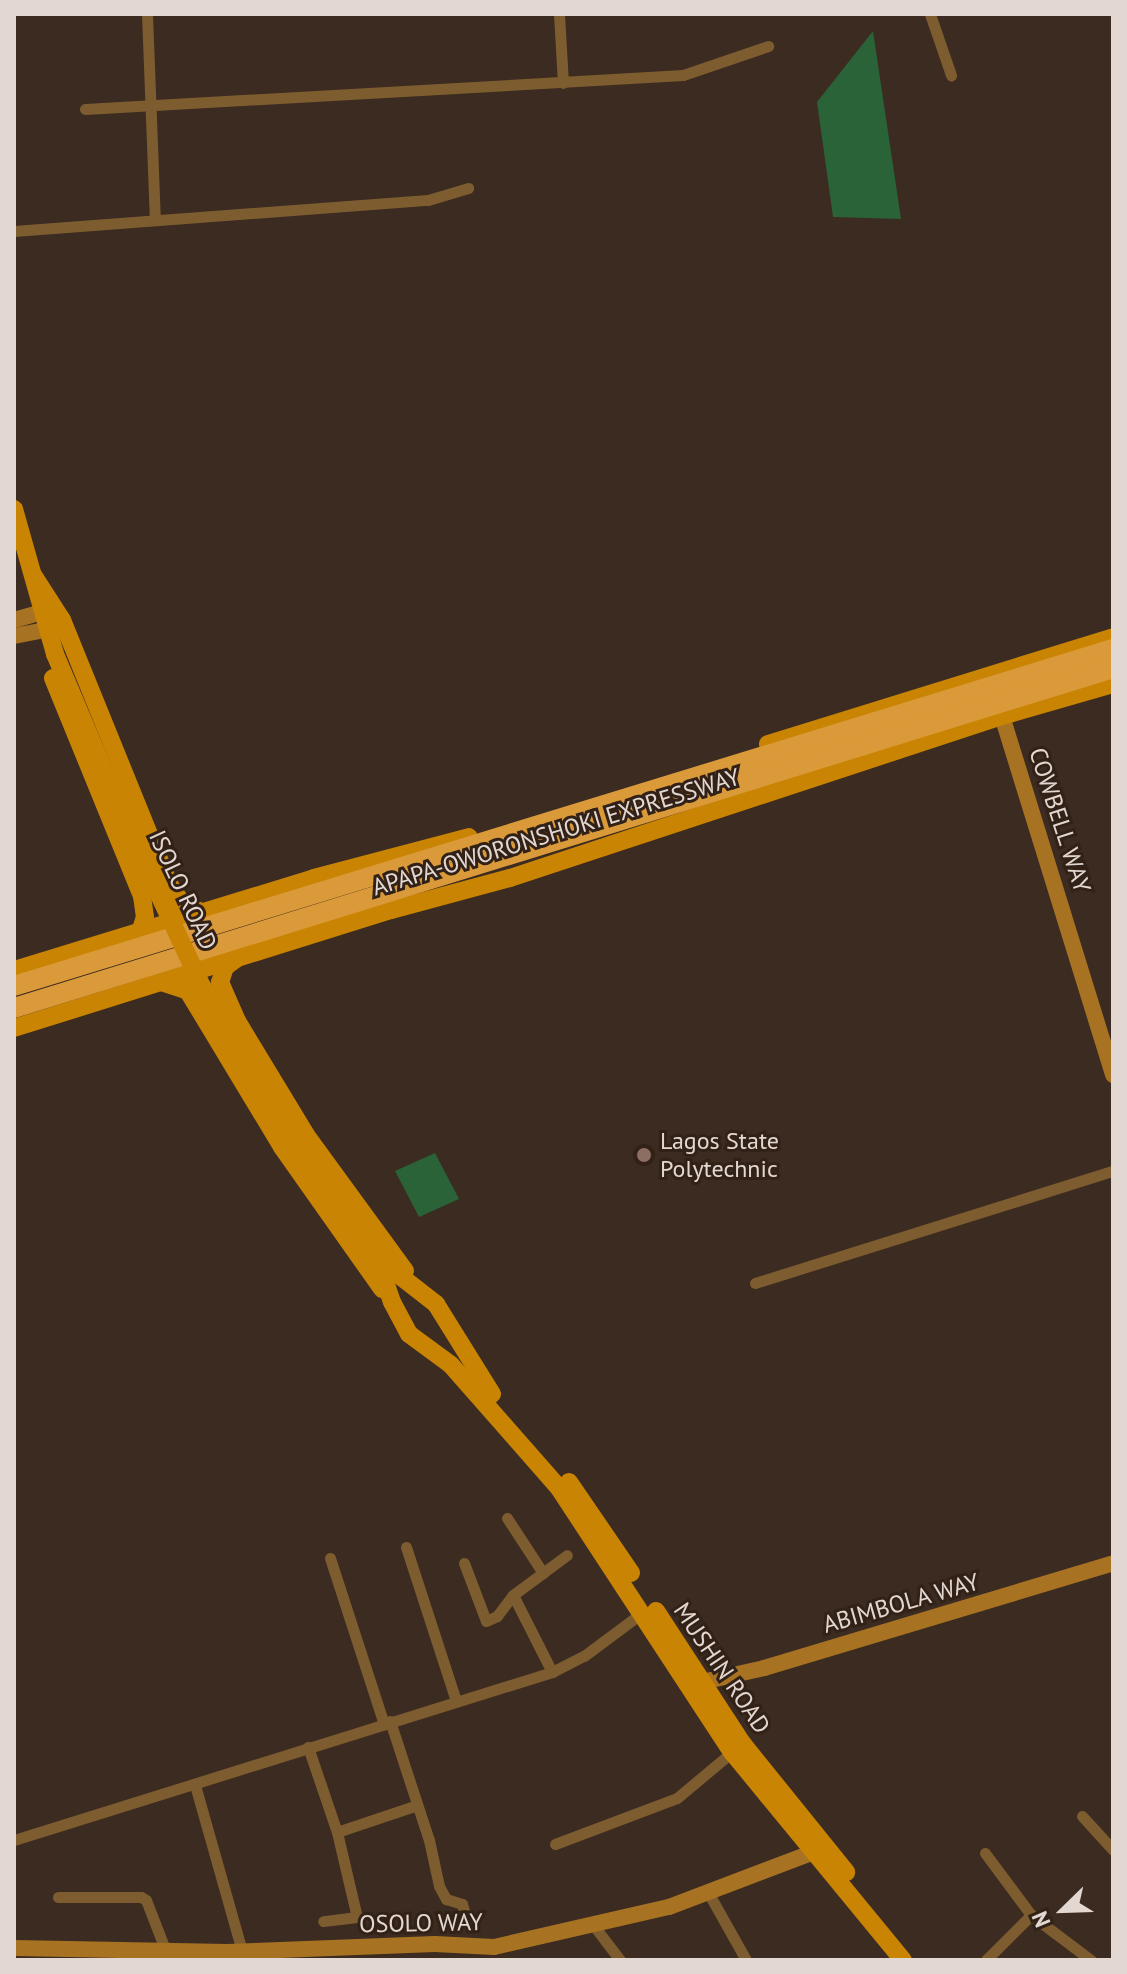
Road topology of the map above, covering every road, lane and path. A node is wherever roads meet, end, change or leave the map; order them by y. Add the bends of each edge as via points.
1 (147, 14) edge
2 (559, 14) edge
3 (930, 14) edge
4 (768, 46) dead end
5 (951, 75) dead end
6 (563, 83) junction
7 (152, 106) junction
8 (85, 109) dead end
9 (468, 188) dead end
10 (155, 219) junction
11 (14, 231) edge
12 (14, 509) edge
13 (14, 542) edge
14 (33, 575) junction
15 (14, 620) edge
16 (37, 622) junction
17 (14, 636) edge
18 (1113, 637) edge
19 (1113, 649) edge
20 (55, 654) junction
21 (1113, 668) edge
22 (1113, 684) edge
23 (1002, 716) junction
24 (202, 912) junction
25 (140, 932) junction
26 (236, 959) junction
27 (14, 970) edge
28 (161, 982) junction
29 (14, 986) edge
30 (14, 1008) edge
31 (14, 1028) edge
32 (1113, 1075) edge
33 (1113, 1171) edge
34 (377, 1258) junction
35 (755, 1283) dead end
36 (420, 1289) junction
37 (394, 1308) junction
38 (452, 1329) junction
39 (431, 1352) junction
40 (488, 1398) junction
41 (507, 1518) dead end
42 (406, 1547) dead end
43 (567, 1555) dead end
44 (330, 1558) dead end
45 (464, 1563) dead end
46 (1113, 1563) edge
47 (543, 1573) junction
48 (513, 1595) junction
49 (643, 1611) junction
50 (552, 1672) junction
51 (702, 1682) junction
52 (456, 1701) junction
53 (387, 1722) junction
54 (308, 1747) junction
55 (732, 1752) junction
56 (195, 1785) junction
57 (417, 1805) junction
58 (1082, 1816) dead end
59 (337, 1832) junction
60 (14, 1840) edge
61 (555, 1844) dead end
62 (1113, 1850) edge
63 (814, 1852) junction
64 (985, 1853) dead end
65 (709, 1894) junction
66 (58, 1897) dead end
67 (1031, 1915) junction
68 (323, 1921) dead end
69 (467, 1921) dead end
70 (594, 1926) junction
71 (14, 1948) edge
72 (165, 1949) junction
73 (496, 1953) edge
74 (234, 1954) edge
75 (620, 1960) edge
76 (746, 1960) edge
77 (903, 1960) edge
78 (919, 1960) edge
79 (986, 1960) edge
80 (1091, 1960) edge

1 - 7 street
2 - 6 street
3 - 5 street
4 - 6 street via 691,74
6 - 7 street
7 - 8 street
7 - 10 street
9 - 10 street via 428,200
10 - 11 street
12 - 14 main road, ISOLO ROAD
13 - 16 main road
14 - 20 main road, ISOLO ROAD
14 - 24 main road via 62,620 169,884 183,905
15 - 16 street
16 - 17 street
16 - 20 main road
16 - 25 main road via 84,758 139,889 145,912
18 - 24 main road, APAPA-OWORONSHOKI EXPRESSWAY via 491,831
19 - 29 highway, APAPA-OWORONSHOKI EXPRESSWAY
20 - 34 main road, ISOLO ROAD, bridge via 202,986 299,1149
21 - 30 highway, APAPA-OWORONSHOKI EXPRESSWAY
22 - 23 main road, APAPA-OWORONSHOKI EXPRESSWAY
23 - 26 main road, APAPA-OWORONSHOKI EXPRESSWAY via 510,878
23 - 32 street, COWBELL WAY
24 - 25 main road, APAPA-OWORONSHOKI EXPRESSWAY
25 - 27 main road, APAPA-OWORONSHOKI EXPRESSWAY
26 - 28 main road, APAPA-OWORONSHOKI EXPRESSWAY
26 - 36 main road via 225,967 220,982 237,1021 306,1135
28 - 31 main road, APAPA-OWORONSHOKI EXPRESSWAY
28 - 37 main road via 188,991 320,1205
33 - 35 street
34 - 36 main road
34 - 37 main road
36 - 37 main road
36 - 38 main road
37 - 39 main road via 409,1334
38 - 39 main road via 446,1346
38 - 40 main road
39 - 40 main road
40 - 49 main road, MUSHIN ROAD via 559,1488
40 - 51 main road, MUSHIN ROAD via 595,1517
41 - 47 street
42 - 52 street
43 - 47 street
44 - 53 street
45 - 48 street via 486,1621 497,1616
46 - 51 street, ABIMBOLA WAY via 810,1655
47 - 48 street
48 - 50 street
49 - 50 street via 584,1656
49 - 55 main road, MUSHIN ROAD
50 - 52 street
51 - 78 main road, MUSHIN ROAD via 742,1743
52 - 53 street
53 - 54 street
53 - 57 street
54 - 56 street
54 - 59 street
55 - 61 street via 677,1798
55 - 63 main road, MUSHIN ROAD
56 - 60 street
56 - 74 street
57 - 59 street
57 - 69 street via 439,1886 446,1899 462,1904
58 - 62 street
59 - 68 street via 357,1917
63 - 65 street, OSOLO WAY
63 - 77 main road, MUSHIN ROAD
64 - 67 street
65 - 70 street, OSOLO WAY
65 - 76 street
66 - 72 street via 141,1897
67 - 79 street
67 - 80 street
70 - 73 street, OSOLO WAY
70 - 75 street
71 - 72 street, OSOLO WAY
72 - 74 street, OSOLO WAY
73 - 74 street, OSOLO WAY via 435,1944

